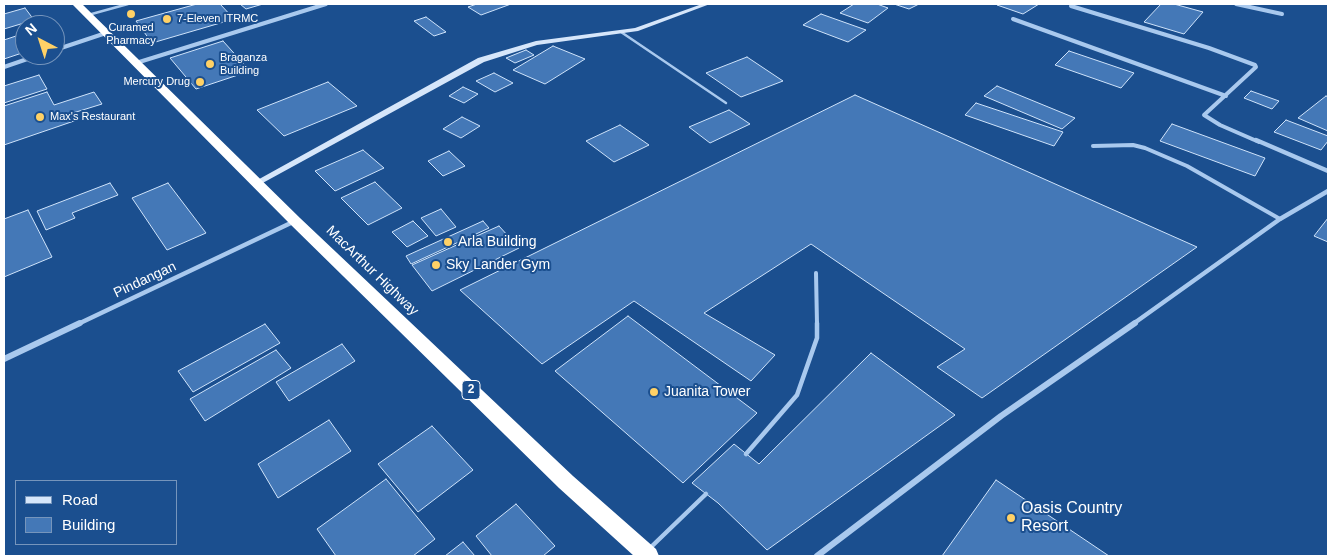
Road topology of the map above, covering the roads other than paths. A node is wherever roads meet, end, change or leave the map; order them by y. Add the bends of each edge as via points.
1 (77, 4) edge
2 (128, 4) edge
3 (326, 4) edge
4 (707, 4) edge
5 (1236, 4) edge
6 (1071, 6) dead end
7 (1282, 14) dead end
8 (88, 15) junction
9 (1013, 20) dead end
10 (621, 32) junction
11 (106, 33) junction
12 (65, 47) edge
13 (136, 62) junction
14 (1226, 96) junction
15 (726, 103) dead end
16 (1093, 146) dead end
17 (1328, 172) edge
18 (256, 183) junction
19 (1328, 191) edge
20 (1280, 219) junction
21 (295, 221) junction
22 (816, 273) dead end
23 (4, 359) edge
24 (746, 454) dead end
25 (706, 494) dead end
26 (647, 555) edge
27 (817, 556) edge

1 - 8 highway, MacArthur Highway / 2
2 - 8 lane
3 - 13 street
4 - 10 street via 654,25
5 - 7 street
6 - 14 street via 1255,64 1256,67
8 - 11 highway, MacArthur Highway / 2
9 - 14 street
10 - 15 lane
10 - 18 street via 536,43 481,60
11 - 12 street
11 - 13 highway, MacArthur Highway / 2
13 - 18 highway, MacArthur Highway / 2
14 - 17 street via 1204,116
16 - 20 lane via 1133,145 1145,148 1187,166
18 - 21 highway, MacArthur Highway / 2
19 - 20 street
20 - 27 street via 1001,416
21 - 23 street, Pindangan
21 - 26 highway, MacArthur Highway / 2 via 566,482
22 - 24 lane via 817,338 797,395
25 - 26 lane

